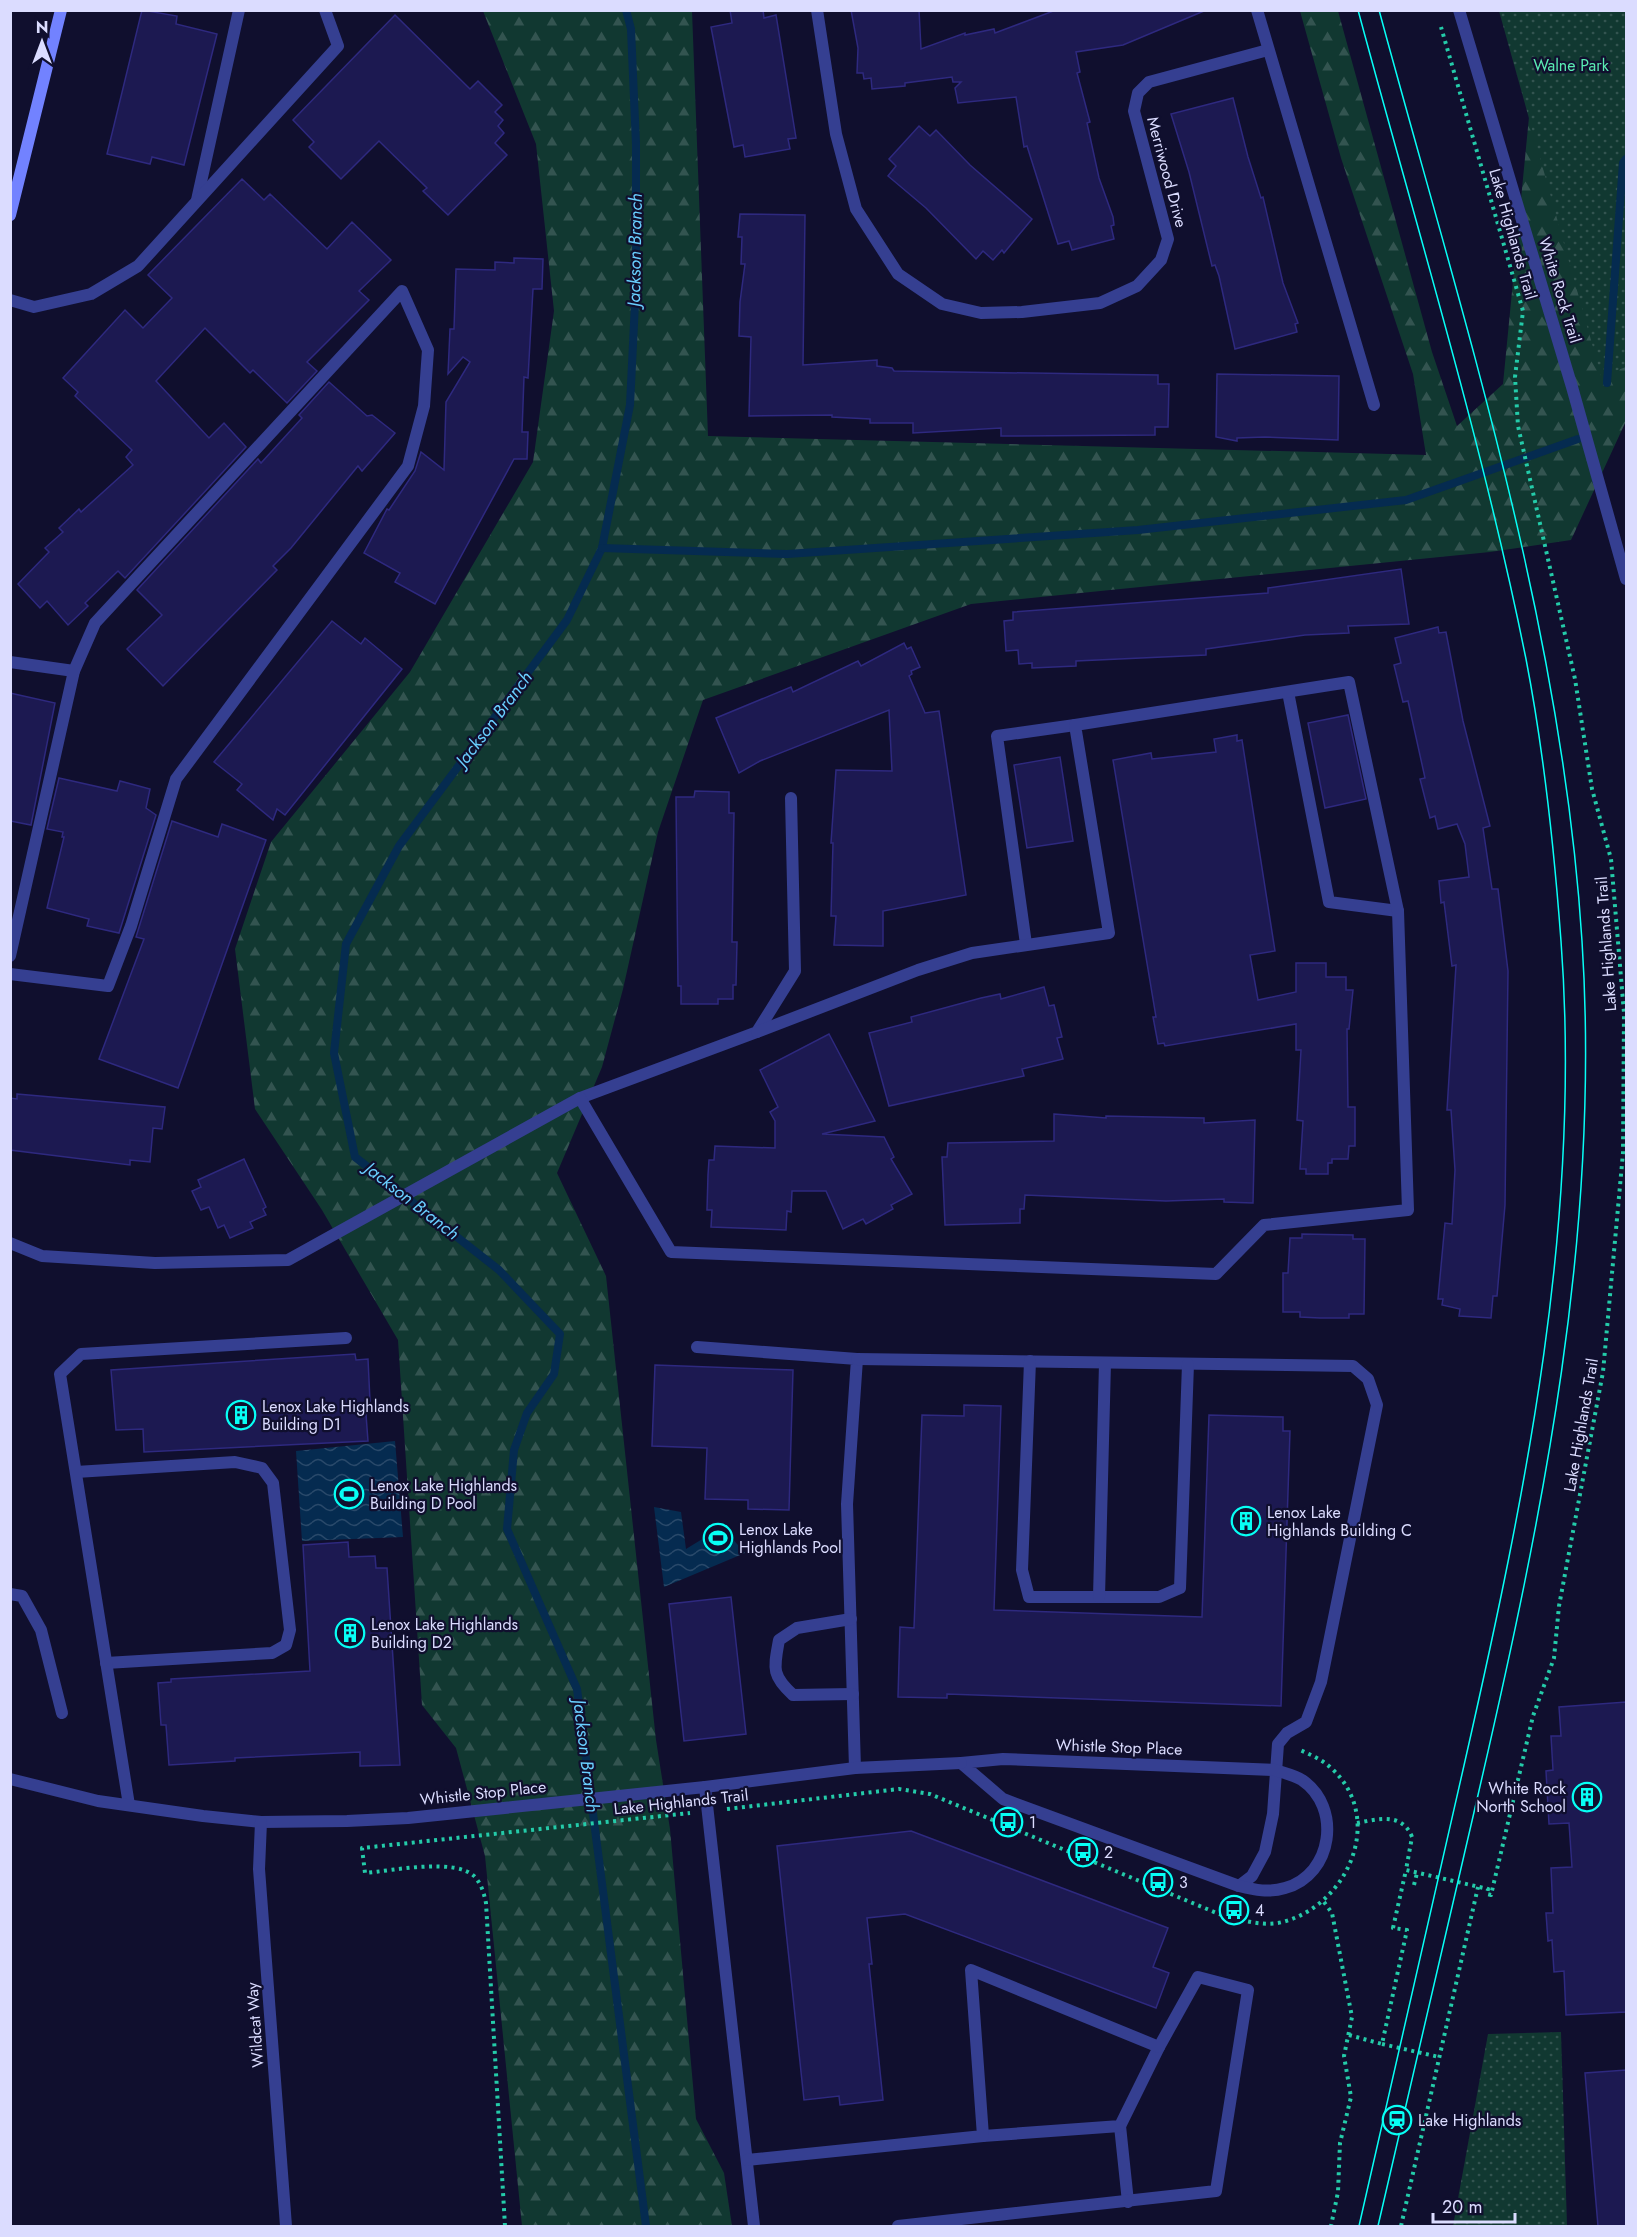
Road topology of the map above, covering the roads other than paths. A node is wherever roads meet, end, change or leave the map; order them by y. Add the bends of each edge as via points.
1 (61, 10) edge
2 (239, 10) edge
3 (325, 10) edge
4 (817, 10) edge
5 (1257, 10) edge
6 (1459, 10) edge
7 (1268, 50) junction
8 (196, 202) junction
9 (10, 215) edge
10 (10, 300) edge
11 (1374, 405) dead end
12 (1626, 579) edge
13 (10, 662) edge
14 (74, 671) junction
15 (1288, 692) junction
16 (1075, 725) junction
17 (791, 798) dead end
18 (1398, 911) junction
19 (1026, 944) junction
20 (10, 956) edge
21 (10, 974) edge
22 (757, 1032) junction
23 (580, 1098) junction
24 (10, 1243) edge
25 (346, 1338) dead end
26 (697, 1347) dead end
27 (857, 1359) junction
28 (1030, 1361) junction
29 (1105, 1363) junction
30 (1188, 1364) junction
31 (76, 1472) junction
32 (10, 1594) edge
33 (1099, 1597) junction
34 (850, 1619) junction
35 (106, 1662) junction
36 (853, 1694) junction
37 (62, 1713) dead end
38 (961, 1764) junction
39 (855, 1768) junction
40 (1275, 1770) junction
41 (10, 1779) edge
42 (705, 1787) junction
43 (129, 1805) junction
44 (261, 1822) junction
45 (1239, 1886) junction
46 (1159, 2047) junction
47 (1120, 2126) junction
48 (983, 2136) junction
49 (747, 2160) junction
50 (1128, 2202) junction
51 (286, 2226) edge
52 (754, 2226) edge
53 (898, 2226) edge

1 - 9 main road
2 - 8 street
3 - 8 street via 338,46
4 - 7 street, Merriwood Drive via 836,134 856,209 898,274 942,304 981,313 1100,303 1137,286 1161,260 1168,239 1134,111 1138,93 1149,82
5 - 7 street
6 - 12 street, White Rock Trail
7 - 11 street
8 - 10 street via 138,266 91,294 34,307
13 - 14 street
14 - 20 street
14 - 21 street via 95,623 402,291 428,350 424,406 408,466 176,779 131,926 108,986
15 - 16 street
15 - 18 street via 1329,902
15 - 18 street via 1349,682
16 - 19 street via 997,736
16 - 19 street via 1109,933
17 - 22 street via 795,971
18 - 23 street via 1408,1210 1264,1226 1216,1274 671,1252
19 - 22 street via 918,970
22 - 23 street
23 - 24 street via 288,1260 155,1263 42,1256
25 - 31 street via 81,1354 60,1374
26 - 27 street
27 - 28 street
27 - 34 street via 847,1504
28 - 29 street
28 - 33 street via 1022,1570 1029,1597
29 - 30 street
29 - 33 street
30 - 33 street via 1180,1588 1159,1597
30 - 40 street via 1353,1366 1368,1379 1377,1405 1322,1682 1306,1722 1287,1732 1278,1744
31 - 35 street
31 - 35 street via 235,1462 261,1468 273,1483 290,1630 286,1645 272,1653
32 - 37 street via 22,1596 41,1630
34 - 36 street
34 - 36 street via 797,1628 779,1640 775,1664 778,1682 793,1695
35 - 43 street
36 - 39 street
38 - 39 street, Whistle Stop Place
38 - 40 street, Whistle Stop Place via 1003,1759
38 - 45 street, Whistle Stop Place via 1003,1798
39 - 42 street, Whistle Stop Place
40 - 45 street via 1273,1814 1265,1852 1252,1876
40 - 45 street, Whistle Stop Place via 1300,1779 1321,1801 1327,1822 1326,1845 1312,1871 1288,1888 1258,1891
41 - 43 street, Whistle Stop Place
42 - 44 street, Whistle Stop Place via 347,1821
42 - 49 street
43 - 44 street, Whistle Stop Place
44 - 51 street, Wildcat Way via 259,1869
46 - 47 street
46 - 48 street via 971,1970
46 - 50 street via 1198,1977 1248,1989 1216,2191
47 - 48 street
47 - 50 street
48 - 49 street
49 - 52 street
50 - 53 street

